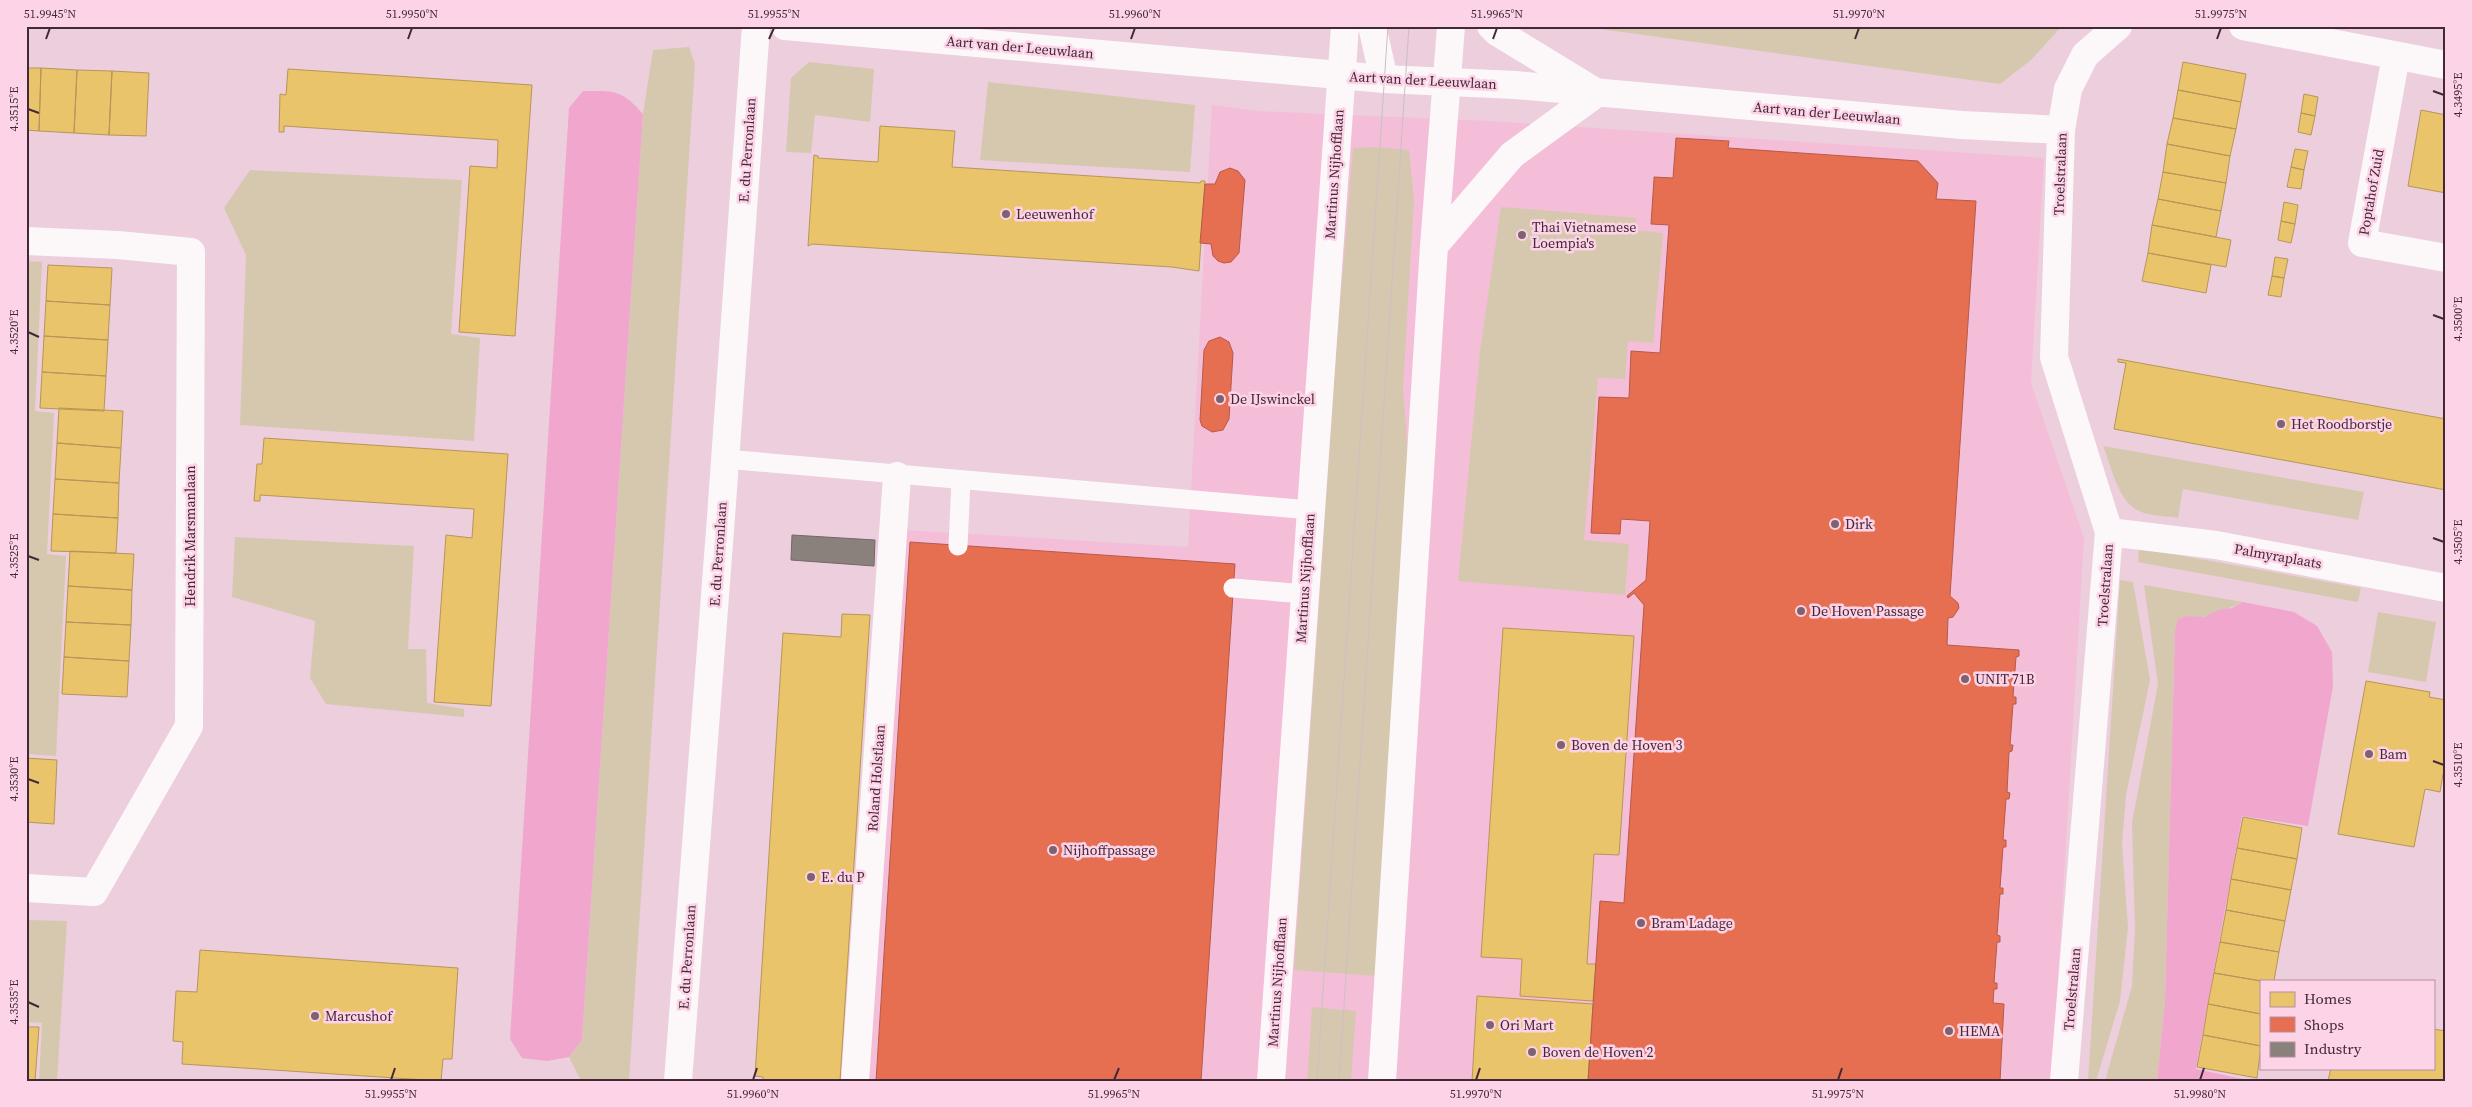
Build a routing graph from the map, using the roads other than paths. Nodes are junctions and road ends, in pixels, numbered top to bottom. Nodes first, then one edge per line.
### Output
1 (756, 26) edge
2 (785, 26) edge
3 (1345, 26) edge
4 (1372, 26) edge
5 (1451, 26) edge
6 (1491, 26) edge
7 (2118, 26) edge
8 (2243, 26) edge
9 (2396, 56) junction
10 (2446, 65) edge
11 (1341, 76) junction
12 (1384, 79) junction
13 (1445, 82) junction
14 (1596, 93) junction
15 (2061, 130) junction
16 (26, 241) edge
17 (1434, 246) junction
18 (2446, 258) edge
19 (725, 459) junction
20 (897, 476) junction
21 (961, 481) junction
22 (1310, 510) junction
23 (2109, 532) junction
24 (958, 546) dead end
25 (1233, 588) dead end
26 (2446, 588) edge
27 (1304, 594) junction
28 (26, 888) edge
29 (678, 1081) edge
30 (855, 1081) edge
31 (1270, 1081) edge
32 (1382, 1081) edge
33 (2064, 1081) edge

1 - 19 street, E. du Perronlaan
2 - 11 street, Aart van der Leeuwlaan
3 - 11 street, Martinus Nijhofflaan
4 - 12 street
5 - 13 street
6 - 14 street
7 - 15 street, Troelstralaan
8 - 9 street
9 - 10 street
9 - 18 street, Poptahof Zuid
11 - 12 street, Aart van der Leeuwlaan
11 - 22 street, Martinus Nijhofflaan
12 - 13 street, Aart van der Leeuwlaan
13 - 14 street, Aart van der Leeuwlaan
13 - 17 street
14 - 15 street, Aart van der Leeuwlaan
14 - 17 street
15 - 23 street, Troelstralaan
16 - 28 street, Hendrik Marsmanlaan
17 - 32 street
19 - 20 lane
19 - 29 street, E. du Perronlaan
20 - 21 lane
20 - 30 street, Roland Holstlaan
21 - 22 lane
21 - 24 lane
22 - 27 street, Martinus Nijhofflaan
23 - 26 street, Palmyraplaats
23 - 33 street, Troelstralaan
25 - 27 lane
27 - 31 street, Martinus Nijhofflaan

